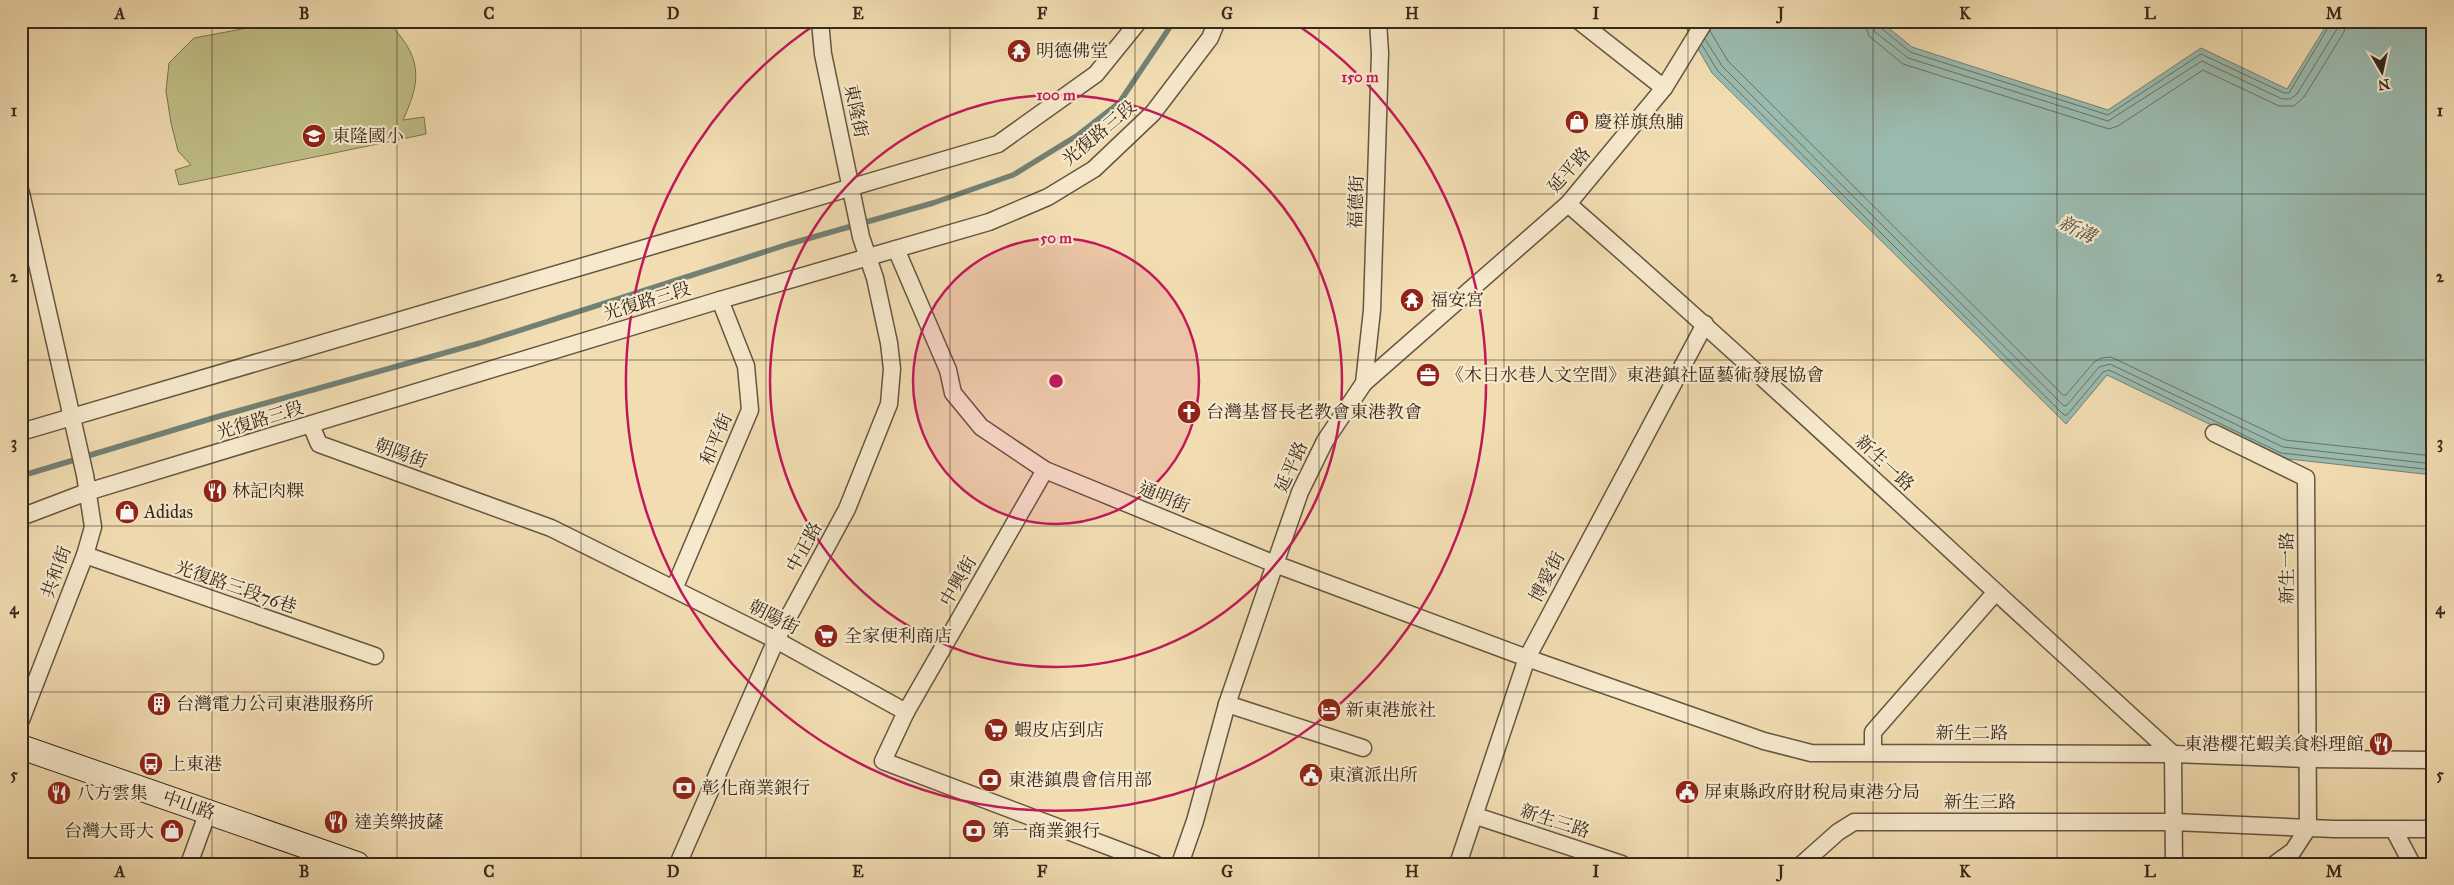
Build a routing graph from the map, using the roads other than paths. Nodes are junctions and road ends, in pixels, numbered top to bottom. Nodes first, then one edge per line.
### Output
1 (820, 21) edge
2 (1139, 21) edge
3 (1217, 21) edge
4 (1378, 21) edge
5 (1579, 21) edge
6 (1705, 21) edge
7 (1664, 88) junction
8 (852, 188) junction
9 (21, 193) edge
10 (1568, 204) junction
11 (861, 237) joint
12 (896, 249) junction
13 (867, 258) junction
14 (720, 300) junction
15 (1705, 324) junction
16 (1364, 383) junction
17 (73, 416) junction
18 (311, 425) junction
19 (21, 432) edge
20 (2214, 433) dead end
21 (1045, 470) junction
22 (87, 492) junction
23 (21, 517) edge
24 (85, 555) junction
25 (1275, 564) junction
26 (674, 589) junction
27 (1995, 593) junction
28 (776, 640) junction
29 (375, 656) dead end
30 (1527, 658) junction
31 (1227, 704) junction
32 (906, 712) junction
33 (21, 720) edge
34 (21, 746) edge
35 (1363, 748) dead end
36 (1873, 752) junction
37 (2173, 754) junction
38 (2307, 759) junction
39 (2433, 760) edge
40 (208, 812) junction
41 (1476, 816) junction
42 (2174, 822) junction
43 (2308, 828) junction
44 (2433, 829) edge
45 (2394, 830) junction
46 (189, 864) edge
47 (357, 864) edge
48 (678, 864) edge
49 (1155, 864) edge
50 (1180, 864) edge
51 (1458, 864) edge
52 (1622, 864) edge
53 (1802, 864) edge
54 (2174, 864) edge
55 (2274, 864) edge
56 (2412, 864) edge

1 - 8 street, 東隆街
2 - 8 street
3 - 12 street, 光復路三段
4 - 16 street, 福德街
5 - 7 street
6 - 7 street, 延平路
7 - 10 street, 延平路
8 - 11 street, 東隆街
8 - 17 street
9 - 17 street
10 - 15 street, 新生一路
10 - 16 street, 延平路
11 - 13 street, 中正路
12 - 13 street, 光復路三段
12 - 21 street, 通明街
13 - 14 street, 光復路三段
13 - 28 street, 中正路
14 - 18 street, 光復路三段
14 - 26 street, 和平街
15 - 27 street, 新生一路
15 - 30 street, 博愛街
16 - 25 street, 延平路
17 - 19 street
17 - 22 street, 共和街
18 - 22 street, 光復路三段
18 - 26 street, 朝陽街
20 - 38 street, 新生一路
21 - 25 street, 通明街
21 - 32 street, 中興街
22 - 23 street, 光復路三段
22 - 24 street, 共和街
24 - 29 street, 光復路三段76巷
24 - 33 street, 共和街
25 - 30 street, 通明街
25 - 31 street, 延平路
26 - 28 street, 朝陽街
27 - 36 street
27 - 37 street, 新生一路
28 - 32 street, 朝陽街
28 - 48 street, 中正路
30 - 36 street, 新生二路
30 - 41 street, 博愛街
31 - 35 street
31 - 50 street, 延平路
32 - 49 street
34 - 40 main road, 中山路
36 - 37 street, 新生二路
37 - 38 street, 新生二路
37 - 42 street
38 - 39 street, 新生二路
38 - 43 street
40 - 46 street
40 - 47 main road, 中山路
41 - 51 street, 博愛街
41 - 52 street, 新生三路
42 - 43 street, 新生三路
42 - 53 street, 新生三路
42 - 54 street
43 - 45 street, 新生三路
43 - 55 street
44 - 45 street, 新生三路
45 - 56 street

